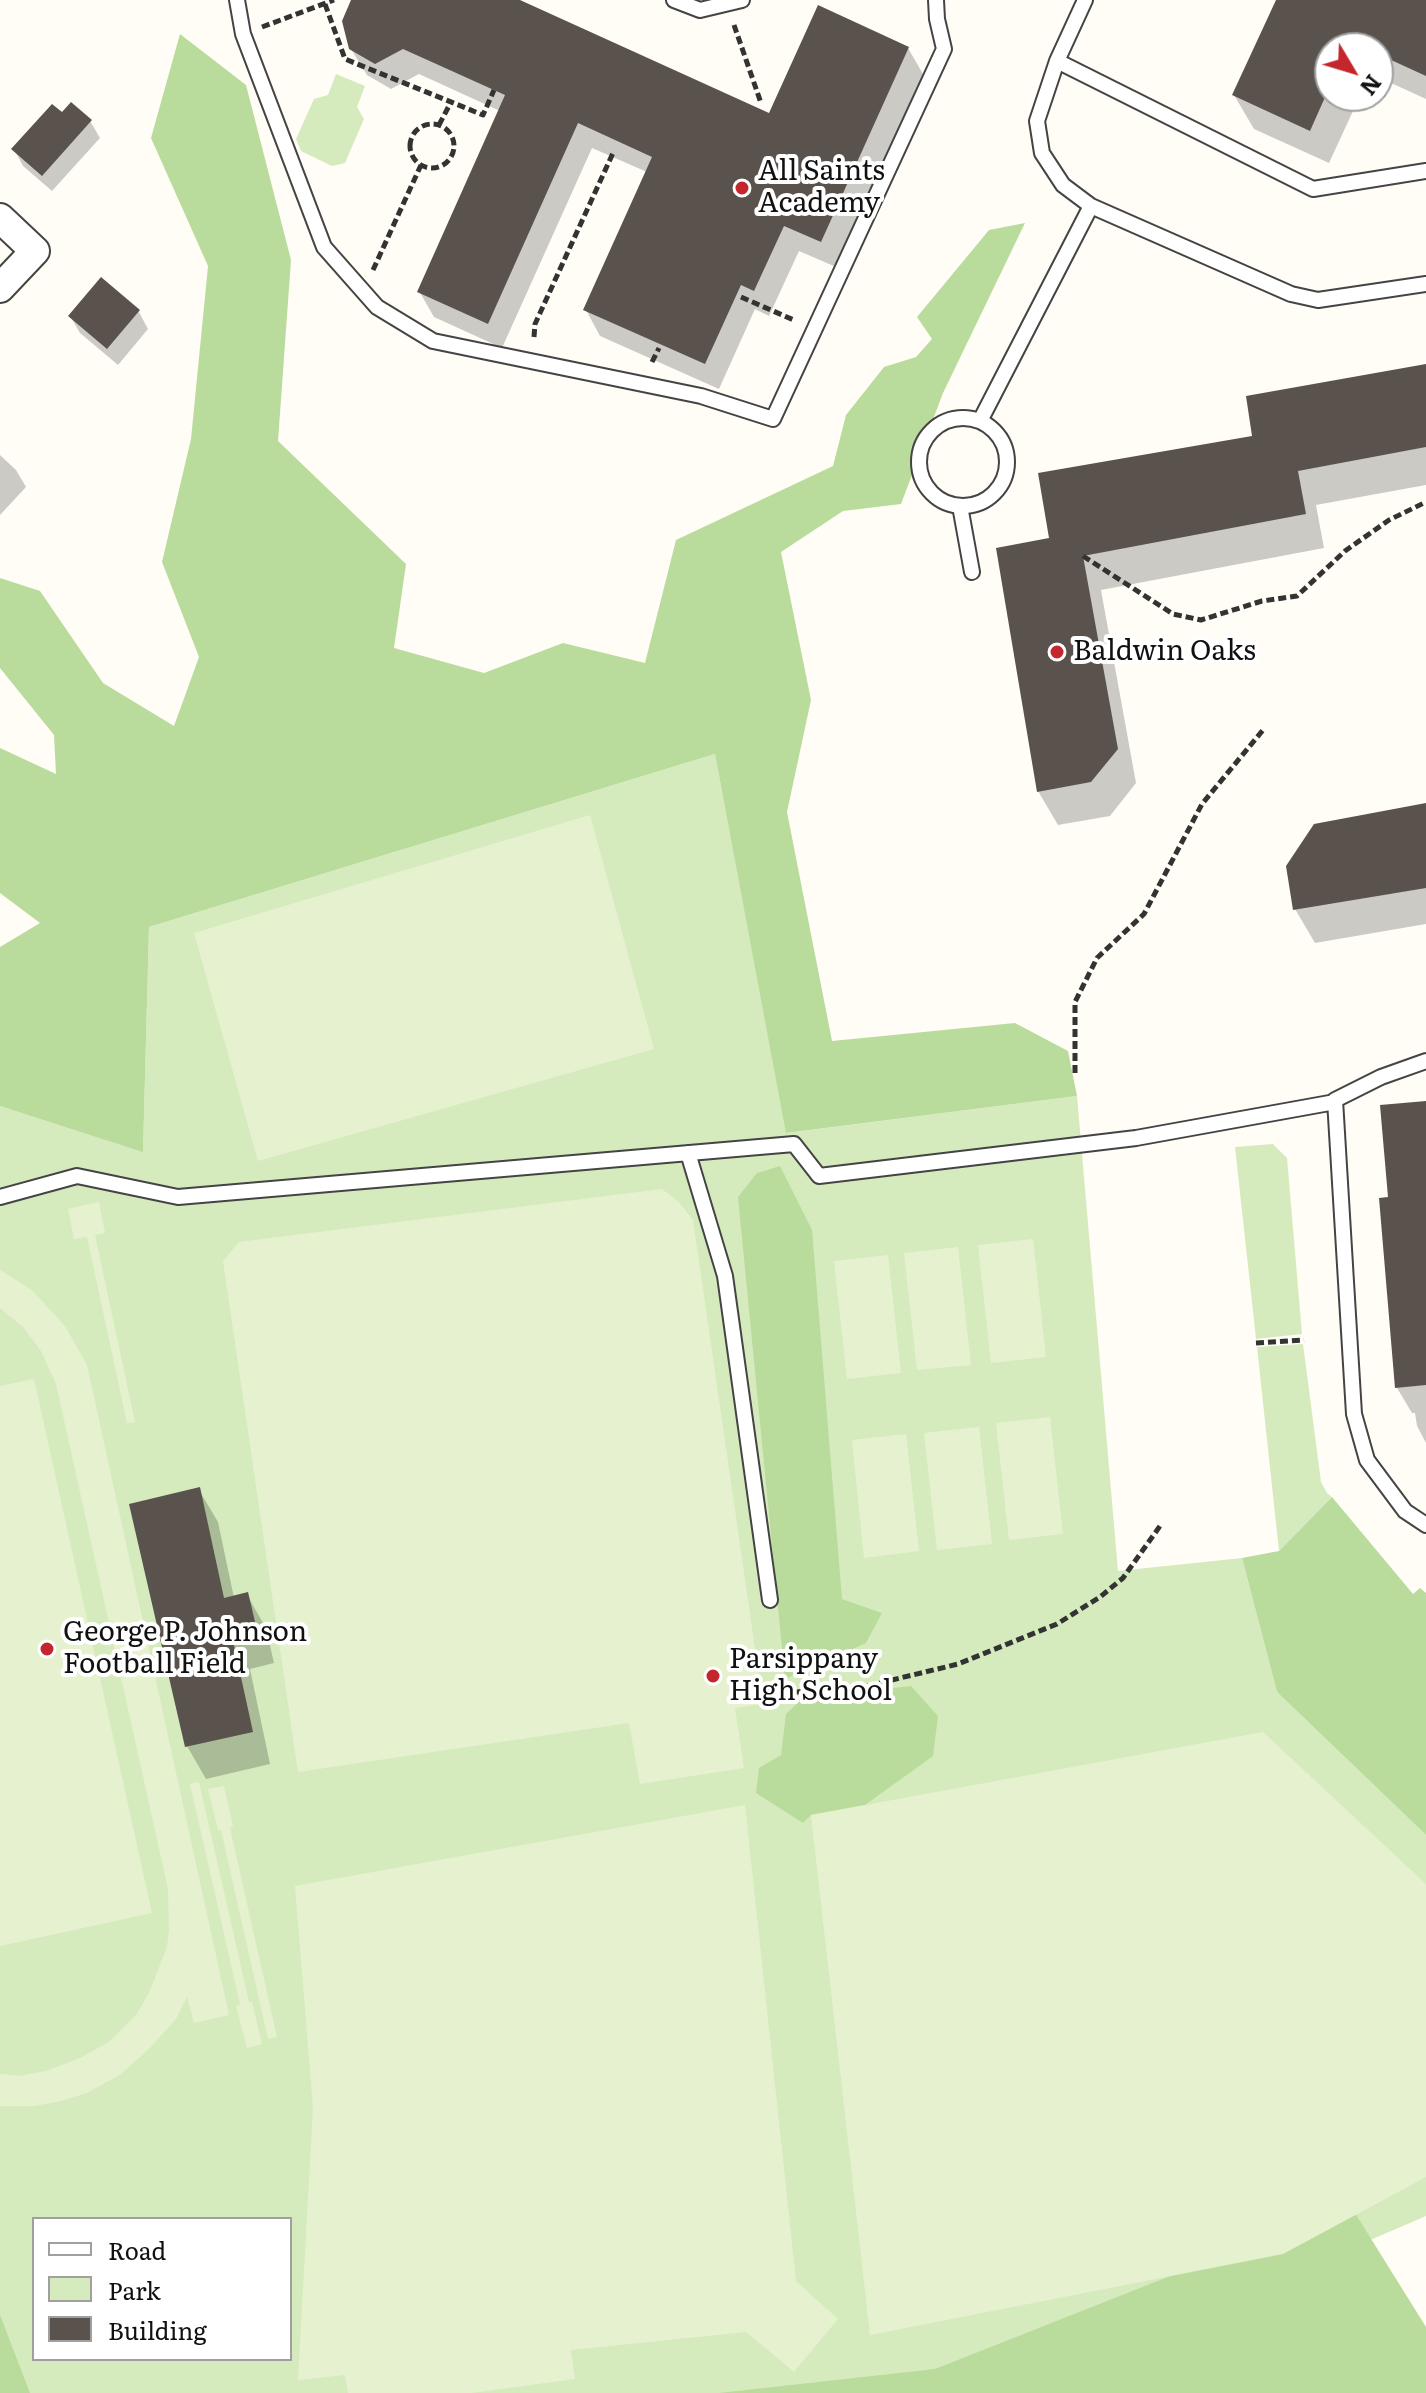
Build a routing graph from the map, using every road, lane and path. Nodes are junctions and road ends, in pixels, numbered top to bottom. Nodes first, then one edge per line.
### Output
1 (237, 0) edge
2 (334, 0) edge
3 (674, 0) edge
4 (742, 0) edge
5 (936, 0) edge
6 (1085, 0) edge
7 (325, 4) junction
8 (734, 24) dead end
9 (243, 34) junction
10 (1057, 61) junction
11 (494, 90) dead end
12 (451, 102) junction
13 (761, 103) dead end
14 (439, 125) junction
15 (613, 153) dead end
16 (421, 165) junction
17 (1426, 171) edge
18 (1091, 206) junction
19 (0, 218) edge
20 (1426, 284) edge
21 (0, 288) edge
22 (363, 291) junction
23 (741, 297) dead end
24 (815, 330) junction
25 (533, 362) junction
26 (980, 421) junction
27 (1426, 502) edge
28 (960, 506) junction
29 (1083, 556) dead end
30 (972, 572) dead end
31 (1263, 730) dead end
32 (1426, 1061) edge
33 (1075, 1073) dead end
34 (1335, 1102) junction
35 (688, 1153) junction
36 (0, 1197) edge
37 (1304, 1340) dead end
38 (1256, 1343) dead end
39 (1426, 1525) edge
40 (1160, 1526) dead end
41 (770, 1600) dead end
42 (796, 1692) dead end

1 - 9 lane
2 - 7 path
3 - 4 lane
5 - 24 lane
6 - 10 lane
7 - 9 path
7 - 12 path
8 - 13 path
9 - 22 lane
10 - 17 lane
10 - 18 lane
11 - 12 path
12 - 14 path
14 - 16 path
14 - 16 path
15 - 25 path
16 - 22 path
18 - 20 lane
18 - 26 lane
19 - 21 street
22 - 25 lane
23 - 24 path
24 - 25 lane
26 - 28 lane
26 - 28 lane
27 - 29 path
28 - 30 lane
31 - 33 path
32 - 34 lane
34 - 35 lane
34 - 39 lane
35 - 36 lane
35 - 41 lane
37 - 38 path
40 - 42 path

